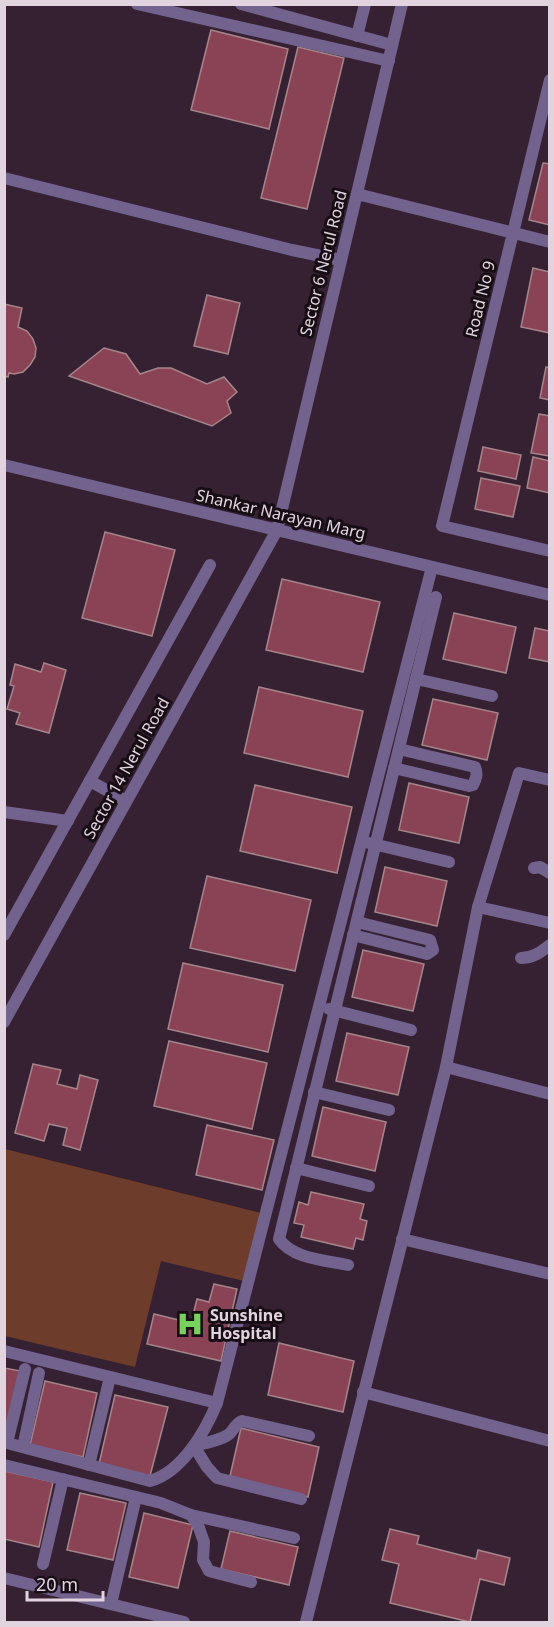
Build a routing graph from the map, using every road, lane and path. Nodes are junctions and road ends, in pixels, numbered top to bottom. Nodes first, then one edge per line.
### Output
1 (137, 4) edge
2 (241, 4) edge
3 (365, 4) edge
4 (402, 4) edge
5 (357, 36) junction
6 (392, 45) junction
7 (389, 61) junction
8 (549, 80) edge
9 (4, 178) edge
10 (357, 194) junction
11 (513, 233) junction
12 (549, 242) edge
13 (341, 260) junction
14 (4, 465) edge
15 (276, 530) junction
16 (549, 551) edge
17 (210, 565) dead end
18 (432, 567) junction
19 (549, 595) edge
20 (436, 597) dead end
21 (416, 679) junction
22 (492, 696) dead end
23 (399, 749) junction
24 (394, 768) junction
25 (549, 780) edge
26 (90, 781) junction
27 (126, 801) junction
28 (4, 812) edge
29 (68, 821) junction
30 (362, 841) junction
31 (376, 844) junction
32 (449, 862) dead end
33 (534, 868) dead end
34 (549, 873) edge
35 (478, 907) junction
36 (357, 922) junction
37 (549, 923) edge
38 (4, 935) edge
39 (353, 935) junction
40 (549, 945) edge
41 (521, 958) dead end
42 (319, 1007) junction
43 (334, 1011) junction
44 (4, 1022) edge
45 (411, 1030) dead end
46 (446, 1067) junction
47 (315, 1092) junction
48 (549, 1094) edge
49 (389, 1110) dead end
50 (296, 1168) junction
51 (369, 1186) dead end
52 (402, 1239) junction
53 (348, 1265) dead end
54 (549, 1274) edge
55 (4, 1351) edge
56 (25, 1369) dead end
57 (39, 1373) dead end
58 (110, 1377) junction
59 (363, 1392) junction
60 (217, 1403) junction
61 (309, 1436) dead end
62 (549, 1441) edge
63 (6, 1442) edge
64 (194, 1446) junction
65 (23, 1447) junction
66 (4, 1465) edge
67 (89, 1465) junction
68 (63, 1479) junction
69 (136, 1497) junction
70 (301, 1499) dead end
71 (191, 1515) junction
72 (294, 1538) dead end
73 (43, 1564) dead end
74 (4, 1578) edge
75 (251, 1582) dead end
76 (111, 1604) junction
77 (184, 1623) edge
78 (306, 1623) edge

1 - 7 street
2 - 5 street
3 - 5 street
4 - 6 street, Sector 6 Nerul Road
5 - 6 street
6 - 7 street, Sector 6 Nerul Road
7 - 10 street, Sector 6 Nerul Road
8 - 11 street, Road No 9
9 - 13 street
10 - 11 street
10 - 13 street, Sector 6 Nerul Road
11 - 12 street
11 - 16 street, Road No 9
13 - 15 street, Sector 6 Nerul Road
14 - 15 street, Shankar Narayan Marg
15 - 18 street, Shankar Narayan Marg
15 - 27 street, Sector 14 Nerul Road
17 - 26 street
18 - 19 street, Shankar Narayan Marg
18 - 30 street
20 - 21 street
21 - 22 street
21 - 23 street
23 - 24 street
23 - 24 street
24 - 31 street
25 - 35 street
26 - 27 street
26 - 29 street
27 - 44 street, Sector 14 Nerul Road
28 - 29 street
29 - 38 street
30 - 31 street
30 - 42 street
31 - 32 street
31 - 36 street
33 - 34 street
35 - 37 street
35 - 46 street
36 - 39 street
36 - 39 street
39 - 43 street
40 - 41 street
42 - 43 street
42 - 60 street
43 - 45 street
43 - 47 street
46 - 48 street
46 - 52 street
47 - 49 street
47 - 50 street
50 - 51 street
50 - 53 street
52 - 54 street
52 - 59 street
55 - 58 street
56 - 63 street
57 - 65 street
58 - 60 street
58 - 67 street
59 - 62 street
59 - 78 street
60 - 64 street
61 - 64 street
63 - 65 street
64 - 67 street
64 - 70 street
65 - 67 street
66 - 68 street
68 - 69 street
68 - 73 street
69 - 71 street
69 - 76 street
71 - 72 street
71 - 75 street
74 - 76 street
76 - 77 street

